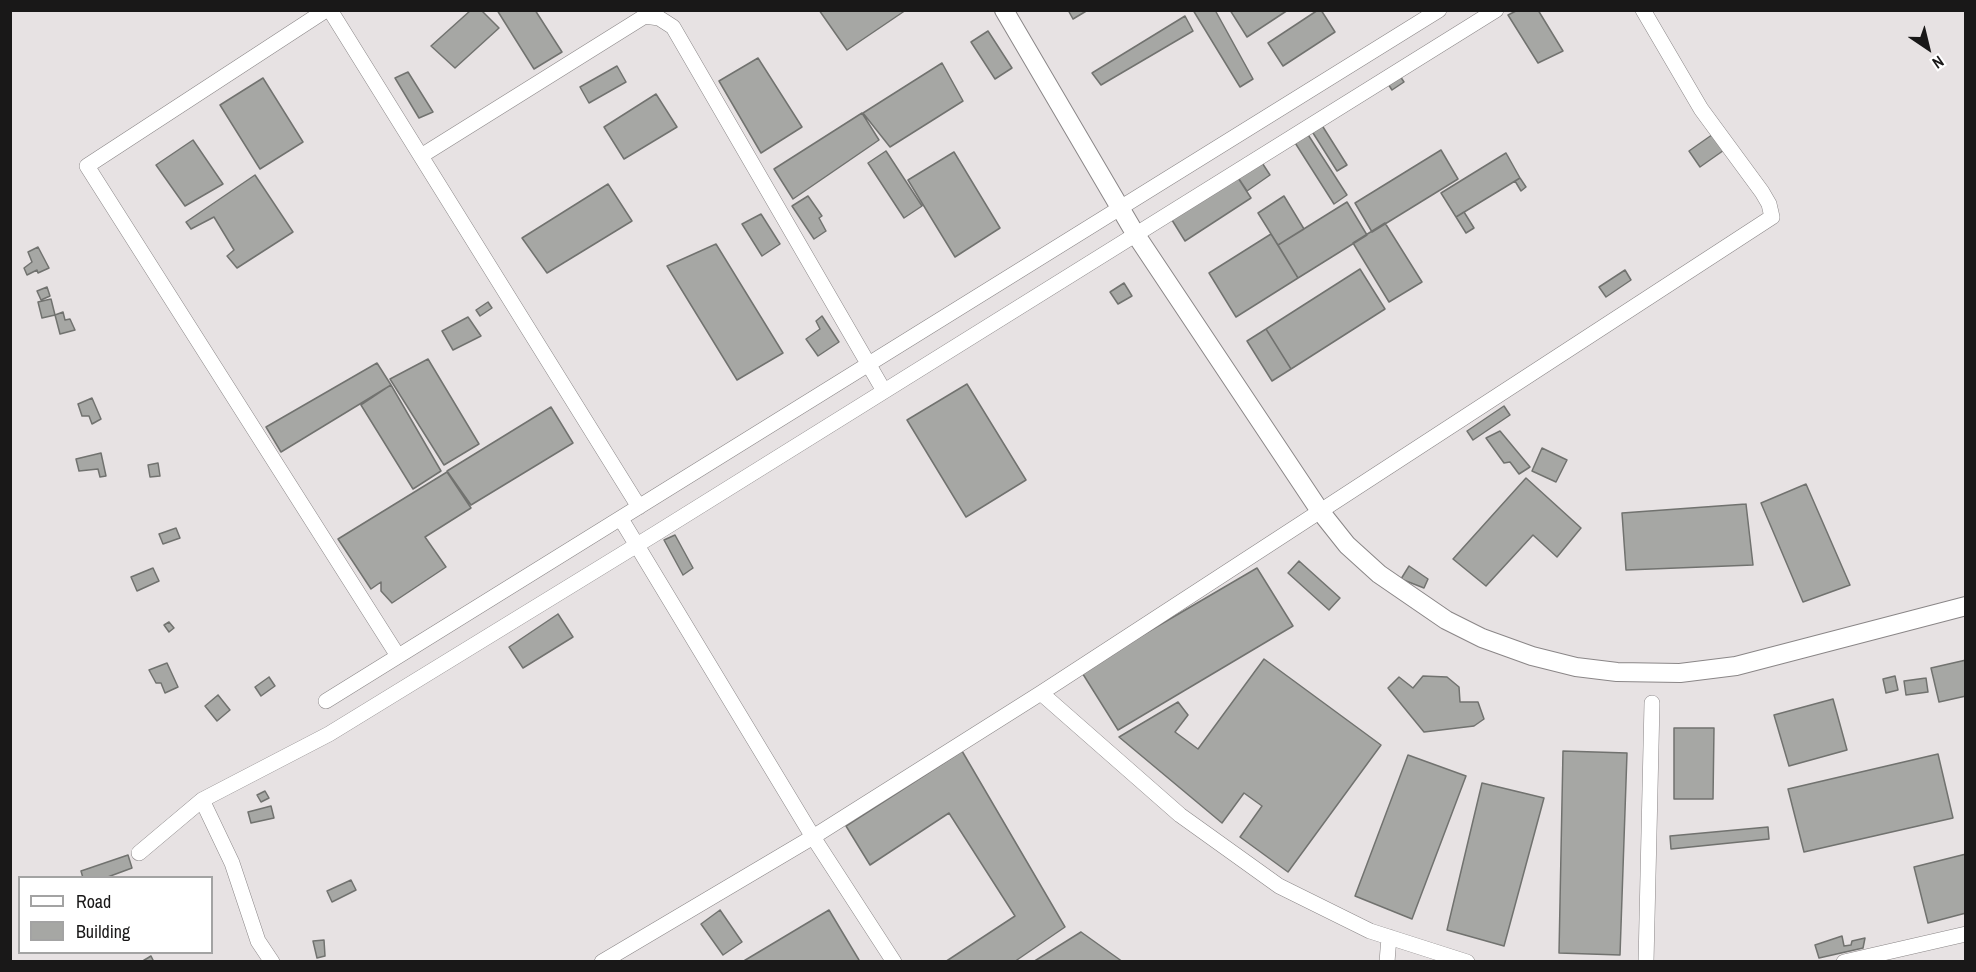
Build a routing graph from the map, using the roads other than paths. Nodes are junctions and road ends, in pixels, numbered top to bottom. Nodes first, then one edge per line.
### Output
1 (328, 10) edge
2 (1004, 10) edge
3 (1439, 10) edge
4 (1496, 10) edge
5 (1643, 10) edge
6 (422, 156) junction
7 (1120, 208) junction
8 (1136, 235) junction
9 (869, 364) junction
10 (884, 391) junction
11 (639, 507) junction
12 (1320, 511) junction
13 (621, 519) junction
14 (636, 546) junction
15 (1965, 606) edge
16 (398, 656) junction
17 (1041, 693) junction
18 (326, 701) dead end
19 (1652, 702) dead end
20 (202, 800) junction
21 (813, 837) junction
22 (139, 853) dead end
23 (1965, 934) edge
24 (1389, 937) junction
25 (272, 962) edge
26 (602, 962) edge
27 (894, 962) edge
28 (1387, 962) edge
29 (1467, 962) edge
30 (1646, 962) edge
31 (1844, 962) edge

1 - 6 street
1 - 16 street
2 - 7 street
3 - 7 street
4 - 8 street
5 - 12 street
6 - 9 street
6 - 11 street
7 - 8 street
7 - 9 street
8 - 10 street
8 - 12 street
9 - 10 street
9 - 11 street
10 - 14 street
11 - 13 street
12 - 15 street
12 - 17 street
13 - 14 street
13 - 16 street
14 - 20 street
14 - 21 street
16 - 18 street
17 - 21 street
17 - 24 street
19 - 30 street
20 - 22 street
20 - 25 street
21 - 26 street
21 - 27 street
23 - 31 street
24 - 28 street
24 - 29 street

